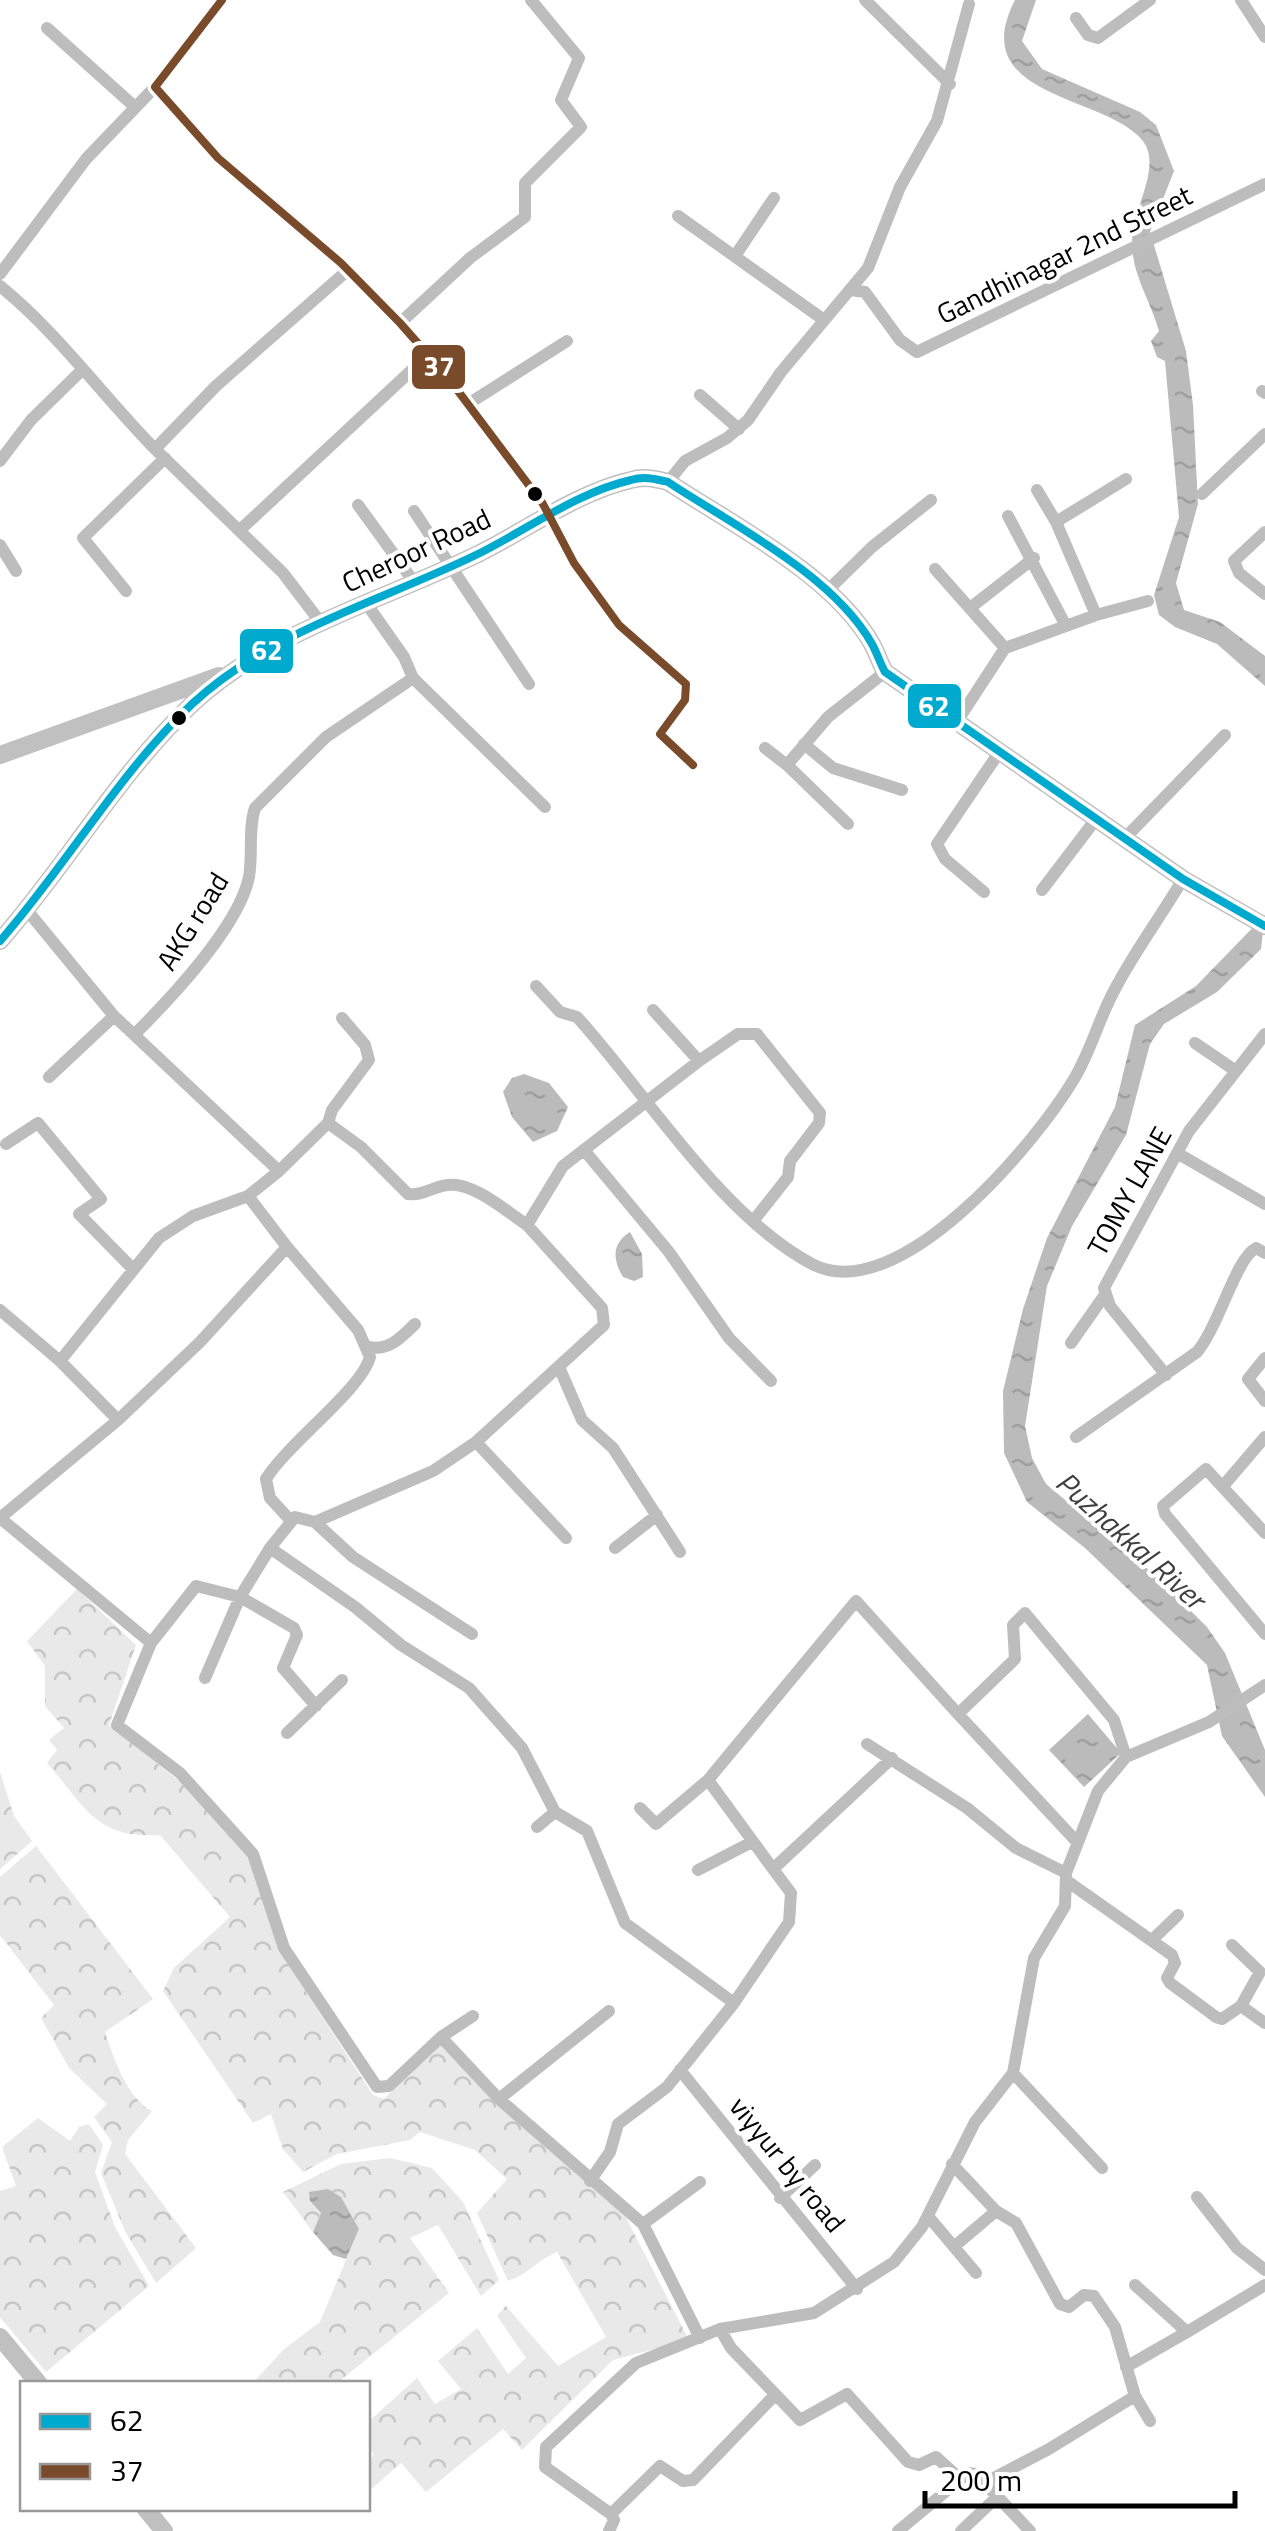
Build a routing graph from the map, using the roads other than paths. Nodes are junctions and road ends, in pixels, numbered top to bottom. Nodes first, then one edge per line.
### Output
1 (222, 0) edge
2 (531, 0) edge
3 (865, 0) edge
4 (1150, 0) edge
5 (1241, 0) edge
6 (968, 4) dead end
7 (1076, 18) dead end
8 (47, 28) dead end
9 (1262, 28) edge
10 (950, 84) junction
11 (156, 86) junction
12 (134, 107) junction
13 (1265, 184) edge
14 (774, 198) dead end
15 (678, 216) dead end
16 (735, 256) junction
17 (348, 270) junction
18 (0, 274) edge
19 (0, 286) edge
20 (851, 290) junction
21 (824, 320) junction
22 (400, 323) junction
23 (567, 342) dead end
24 (428, 355) junction
25 (83, 369) junction
26 (700, 395) dead end
27 (468, 404) junction
28 (739, 429) junction
29 (1265, 434) edge
30 (160, 453) junction
31 (0, 461) edge
32 (1126, 479) dead end
33 (668, 482) junction
34 (1038, 490) dead end
35 (1202, 494) dead end
36 (931, 500) dead end
37 (358, 505) dead end
38 (414, 511) dead end
39 (1008, 516) dead end
40 (549, 517) junction
41 (1056, 522) junction
42 (240, 530) junction
43 (1265, 532) edge
44 (0, 545) edge
45 (1034, 558) junction
46 (449, 567) junction
47 (935, 568) dead end
48 (16, 571) dead end
49 (414, 582) junction
50 (126, 590) dead end
51 (826, 592) junction
52 (1265, 594) edge
53 (1148, 602) dead end
54 (366, 603) junction
55 (970, 608) junction
56 (1096, 615) junction
57 (322, 623) junction
58 (1066, 626) junction
59 (1005, 648) junction
60 (229, 672) junction
61 (885, 672) junction
62 (412, 678) junction
63 (529, 684) dead end
64 (958, 720) junction
65 (1225, 735) dead end
66 (804, 744) junction
67 (765, 748) dead end
68 (1000, 751) junction
69 (0, 755) edge
70 (693, 765) dead end
71 (787, 765) junction
72 (902, 790) dead end
73 (545, 807) dead end
74 (1096, 819) junction
75 (848, 824) dead end
76 (1124, 839) junction
77 (1183, 879) junction
78 (1042, 890) dead end
79 (984, 892) dead end
80 (26, 909) junction
81 (1257, 922) edge
82 (0, 941) edge
83 (536, 986) dead end
84 (653, 1010) dead end
85 (114, 1016) junction
86 (342, 1018) dead end
87 (135, 1034) junction
88 (1265, 1034) edge
89 (1195, 1043) dead end
90 (699, 1061) junction
91 (1236, 1071) junction
92 (49, 1077) dead end
93 (648, 1104) junction
94 (328, 1123) junction
95 (6, 1144) dead end
96 (584, 1150) junction
97 (1178, 1153) junction
98 (279, 1171) junction
99 (248, 1196) junction
100 (1265, 1204) edge
101 (754, 1220) junction
102 (528, 1225) junction
103 (286, 1246) junction
104 (1265, 1253) edge
105 (132, 1267) junction
106 (1104, 1296) junction
107 (0, 1310) edge
108 (415, 1324) dead end
109 (1071, 1343) dead end
110 (369, 1347) junction
111 (1265, 1358) edge
112 (60, 1360) junction
113 (559, 1367) junction
114 (1166, 1375) junction
115 (771, 1381) dead end
116 (1265, 1401) edge
117 (118, 1420) junction
118 (1076, 1436) dead end
119 (1265, 1437) edge
120 (476, 1442) junction
121 (1224, 1485) junction
122 (657, 1514) junction
123 (291, 1521) junction
124 (315, 1522) junction
125 (1265, 1533) edge
126 (566, 1538) dead end
127 (270, 1548) junction
128 (616, 1548) dead end
129 (680, 1552) dead end
130 (240, 1596) junction
131 (472, 1634) dead end
132 (1265, 1634) edge
133 (151, 1643) junction
134 (205, 1678) dead end
135 (342, 1680) dead end
136 (1265, 1685) edge
137 (316, 1706) junction
138 (958, 1714) junction
139 (287, 1733) dead end
140 (868, 1744) dead end
141 (1126, 1757) junction
142 (892, 1758) junction
143 (708, 1780) junction
144 (640, 1808) dead end
145 (555, 1812) junction
146 (536, 1827) dead end
147 (1076, 1841) junction
148 (750, 1843) junction
149 (772, 1869) junction
150 (698, 1870) dead end
151 (1066, 1877) junction
152 (1178, 1916) dead end
153 (1153, 1940) junction
154 (1232, 1945) dead end
155 (734, 2003) junction
156 (1240, 2006) junction
157 (609, 2011) dead end
158 (472, 2016) dead end
159 (1265, 2023) edge
160 (441, 2037) junction
161 (680, 2070) junction
162 (1013, 2073) junction
163 (499, 2099) junction
164 (952, 2164) junction
165 (816, 2165) dead end
166 (1102, 2168) dead end
167 (590, 2180) junction
168 (700, 2182) dead end
169 (1197, 2197) dead end
170 (780, 2198) junction
171 (996, 2211) junction
172 (928, 2216) junction
173 (643, 2224) junction
174 (956, 2245) junction
175 (1265, 2270) edge
176 (976, 2273) dead end
177 (1135, 2285) dead end
178 (1265, 2285) edge
179 (856, 2289) junction
180 (720, 2330) junction
181 (1188, 2332) junction
182 (0, 2337) edge
183 (700, 2338) junction
184 (1126, 2367) junction
185 (37, 2381) edge
186 (774, 2396) junction
187 (1135, 2396) junction
188 (1150, 2421) dead end
189 (958, 2477) junction
190 (984, 2483) junction
191 (998, 2497) junction
192 (147, 2511) edge
193 (613, 2525) edge
194 (164, 2531) edge
195 (898, 2531) edge
196 (961, 2531) edge
197 (1030, 2531) edge

1 - 11 street
2 - 22 street
3 - 10 street
4 - 7 street
5 - 9 street
6 - 10 street
8 - 12 street
10 - 20 street
11 - 12 street
11 - 17 street
12 - 18 street
13 - 20 street, Gandhinagar 2nd Street
14 - 16 street
15 - 16 street
16 - 21 street
17 - 22 street
17 - 30 street
19 - 25 street
20 - 21 street
21 - 28 street
22 - 24 street
23 - 27 street
24 - 27 street
24 - 42 street
25 - 30 street
25 - 31 street
26 - 28 street
27 - 40 street
28 - 33 street
29 - 35 street
30 - 42 street
30 - 50 street
32 - 41 street
33 - 40 main road, Cheroor Road
33 - 51 main road
34 - 41 street
36 - 51 street
37 - 49 street
38 - 46 street
39 - 45 street
40 - 46 main road, Cheroor Road
40 - 70 street
41 - 56 street
42 - 57 street
43 - 52 street
44 - 48 street
45 - 55 street
45 - 58 street
46 - 49 main road, Cheroor Road
46 - 63 street
47 - 55 street
49 - 54 main road, Cheroor Road
51 - 61 main road
53 - 56 street
54 - 57 main road, Cheroor Road
54 - 62 street
55 - 59 street
56 - 58 street
57 - 60 main road, Cheroor Road
58 - 59 street
59 - 64 street
60 - 69 main road
60 - 80 main road, Cheroor Road
61 - 64 main road
61 - 66 street
62 - 73 street
62 - 87 street, AKG road
64 - 68 main road
65 - 76 street
66 - 71 street
66 - 72 street
67 - 71 street
68 - 74 main road
68 - 79 street
71 - 75 street
74 - 76 main road
74 - 78 street
76 - 77 main road
77 - 81 main road
77 - 101 street
80 - 82 main road, Cheroor Road
80 - 85 street
83 - 93 street
84 - 90 street
85 - 87 street
85 - 92 street
86 - 94 street
87 - 98 street
88 - 91 street, TOMY LANE
89 - 91 street
90 - 93 street
90 - 101 street
91 - 97 street, TOMY LANE
93 - 96 street
93 - 101 street
94 - 98 street
94 - 102 street
95 - 105 street
96 - 102 street
96 - 115 street
97 - 100 street
97 - 106 street, TOMY LANE
98 - 99 street
99 - 103 street
99 - 105 street
102 - 113 street
103 - 110 street
103 - 117 street
104 - 114 street
105 - 112 street
106 - 109 street
106 - 114 street, TOMY LANE
107 - 112 street
108 - 110 street
110 - 123 street
111 - 116 street
112 - 117 street
113 - 120 street
113 - 122 street
114 - 118 street
117 - 133 street
119 - 121 street
120 - 124 street
120 - 126 street
121 - 125 street
121 - 132 street
122 - 128 street
122 - 129 street
123 - 124 street
123 - 127 street
124 - 131 street
127 - 130 street
127 - 145 street
130 - 133 street
130 - 134 street
130 - 137 street
133 - 160 street
135 - 137 street
136 - 141 street
137 - 139 street
138 - 141 street
138 - 143 street
138 - 147 street
140 - 142 street
141 - 147 street
142 - 149 street
142 - 151 street
143 - 144 street
143 - 148 street
145 - 146 street
145 - 155 street
147 - 151 street
148 - 149 street
148 - 150 street
149 - 155 street
151 - 153 street
151 - 162 street
152 - 153 street
153 - 156 street
154 - 156 street
155 - 161 street
156 - 159 street
157 - 163 street
158 - 160 street
160 - 163 street
161 - 167 street
161 - 170 street, viyyur by road
162 - 164 street
162 - 166 street
163 - 167 street
164 - 171 street
164 - 172 street
165 - 170 street
167 - 173 street
168 - 173 street
169 - 175 street
170 - 179 street, viyyur by road
171 - 174 street
171 - 184 street
172 - 174 street
172 - 179 street
173 - 183 street
174 - 176 street
177 - 181 street
178 - 181 street
179 - 180 street
180 - 183 street
180 - 186 street
181 - 184 street
182 - 185 main road
183 - 193 street
184 - 187 street
186 - 189 street
186 - 193 street
187 - 188 street
187 - 190 street
189 - 190 street
189 - 195 street
190 - 191 street
191 - 196 street
191 - 197 street
192 - 194 main road

